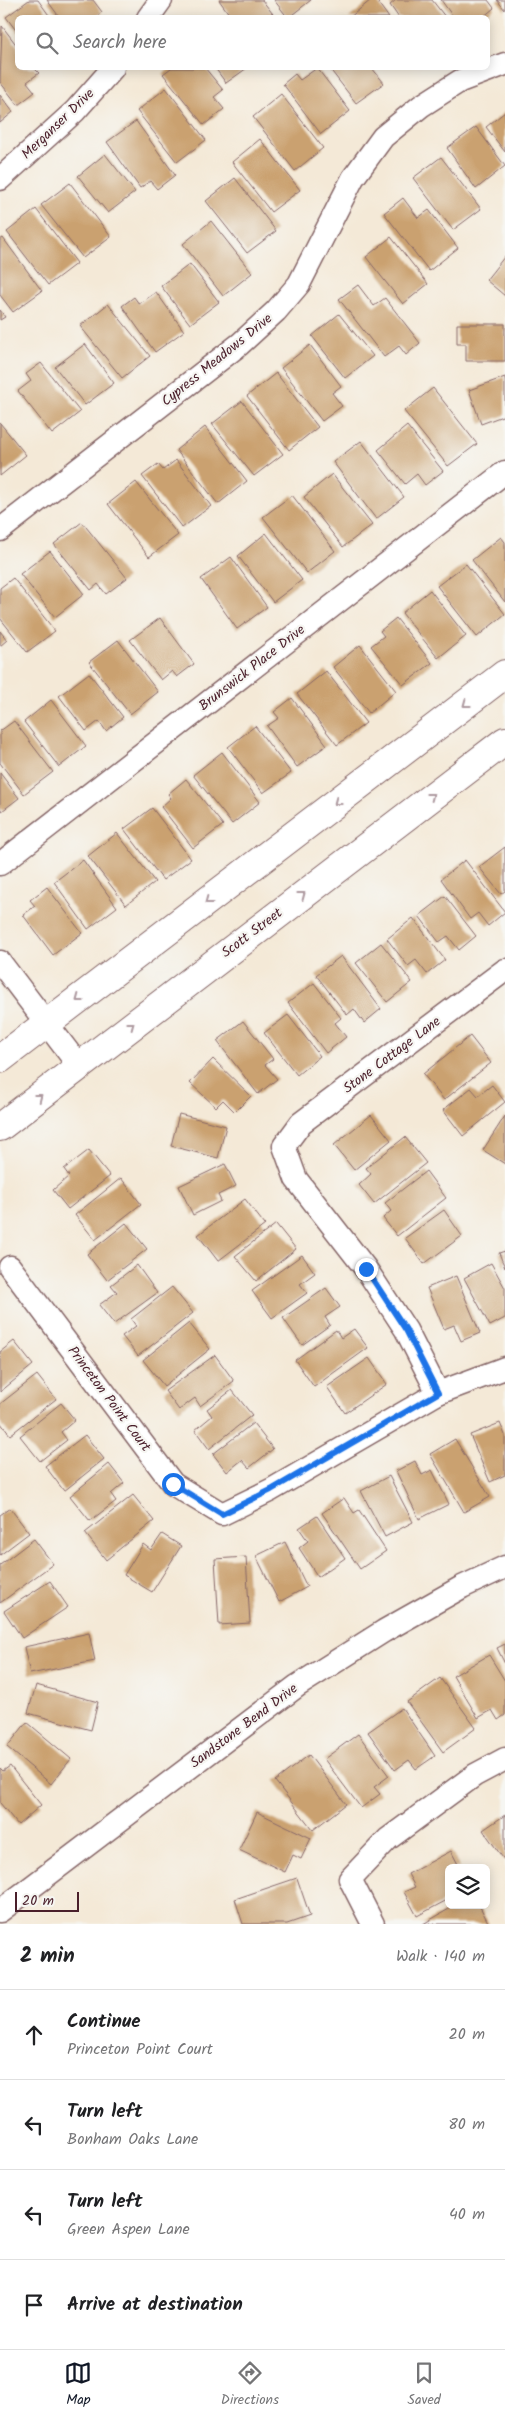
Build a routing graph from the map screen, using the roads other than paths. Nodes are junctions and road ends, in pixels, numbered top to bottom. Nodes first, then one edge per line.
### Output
1 (161, 0) edge
2 (150, 15) edge
3 (505, 64) edge
4 (111, 70) edge
5 (489, 70) edge
6 (490, 70) edge
7 (0, 179) edge
8 (505, 472) edge
9 (0, 530) edge
10 (505, 674) edge
11 (505, 741) edge
12 (0, 864) edge
13 (0, 962) edge
14 (501, 981) edge
15 (48, 1023) junction
16 (0, 1059) edge
17 (79, 1066) junction
18 (0, 1127) edge
19 (10, 1267) dead end
20 (505, 1368) edge
21 (438, 1393) junction
22 (505, 1567) edge
23 (505, 1759) edge
24 (0, 1911) edge
25 (373, 1924) edge

1 - 2 street
3 - 6 street, Cypress Meadows Drive
4 - 7 street, Merganser Drive
5 - 9 street, Cypress Meadows Drive
8 - 12 street, Brunswick Place Drive
10 -> 15 main road
17 -> 11 main road, Scott Street
13 - 15 street
14 - 21 street, Stone Cottage Lane
15 - 16 main road
15 - 17 street
18 -> 17 main road, Scott Street
19 - 21 street, Princeton Point Court
20 - 21 street
22 - 24 street, Sandstone Bend Drive
23 - 25 street

